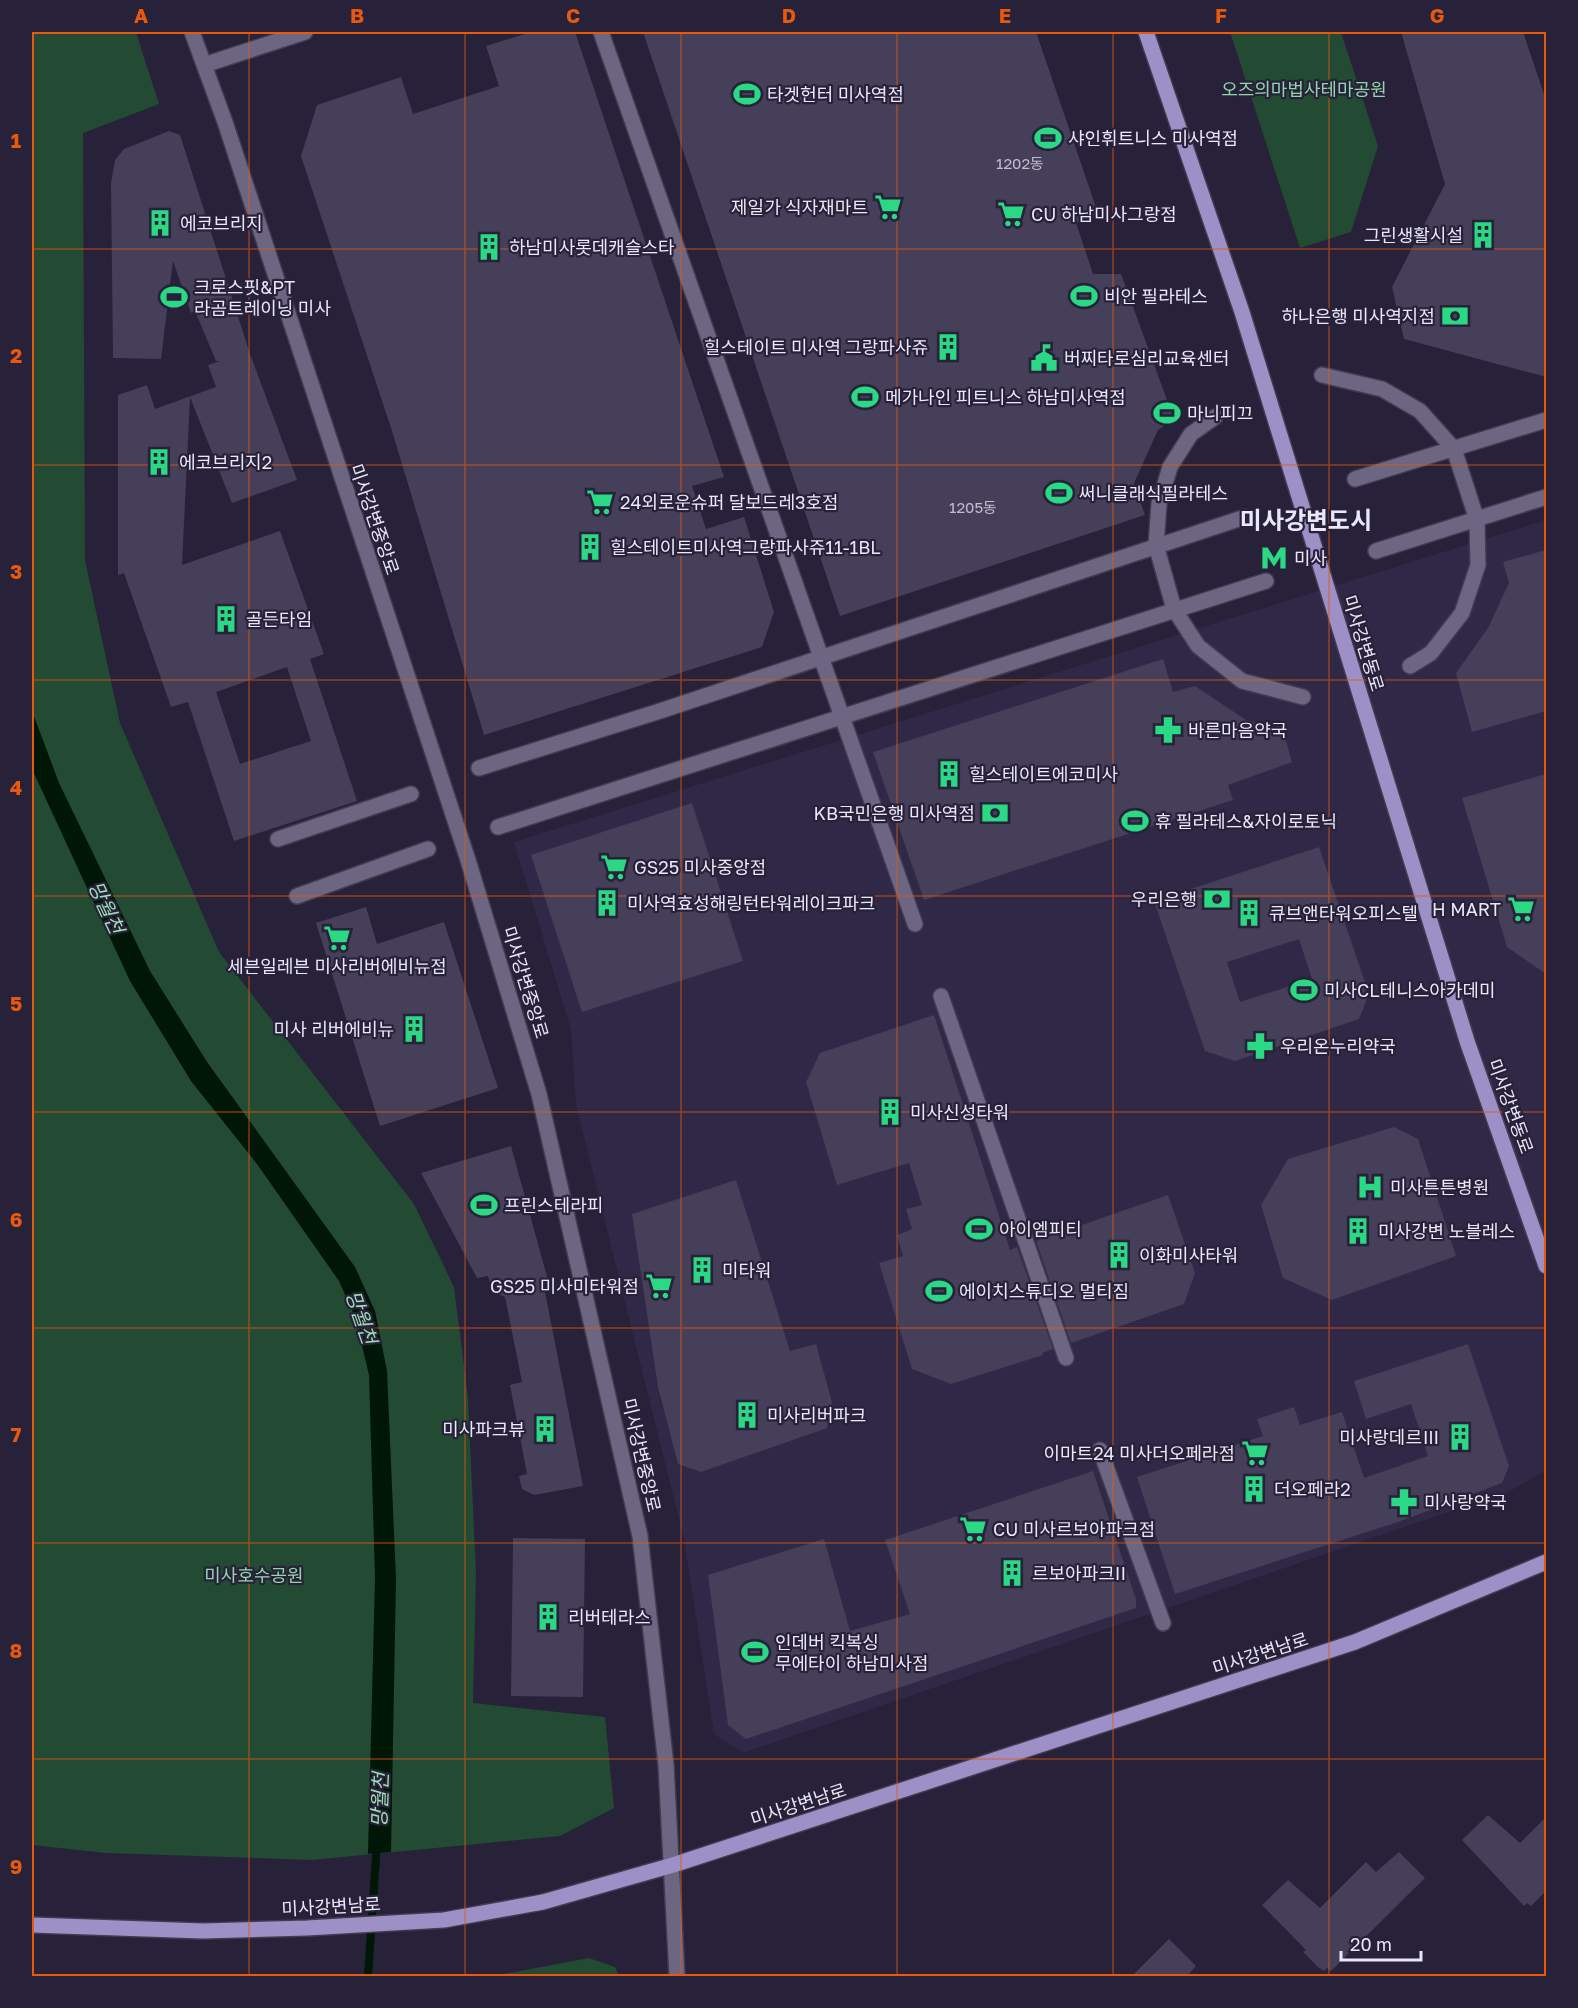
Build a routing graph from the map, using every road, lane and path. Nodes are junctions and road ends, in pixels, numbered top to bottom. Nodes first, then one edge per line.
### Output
1 (192, 32) edge
2 (305, 32) edge
3 (600, 32) edge
4 (1146, 32) edge
5 (204, 65) junction
6 (1322, 375) dead end
7 (1215, 417) dead end
8 (1546, 420) edge
9 (1454, 449) junction
10 (1355, 479) dead end
11 (1546, 498) edge
12 (1245, 517) dead end
13 (1477, 520) junction
14 (1156, 545) junction
15 (1376, 551) dead end
16 (1266, 581) dead end
17 (1174, 609) junction
18 (820, 658) junction
19 (1410, 666) dead end
20 (1303, 697) dead end
21 (841, 715) junction
22 (479, 768) dead end
23 (411, 794) dead end
24 (498, 827) dead end
25 (278, 839) dead end
26 (428, 849) dead end
27 (297, 896) dead end
28 (915, 924) dead end
29 (941, 996) dead end
30 (1546, 1266) edge
31 (1066, 1358) dead end
32 (1100, 1450) dead end
33 (1546, 1562) edge
34 (1162, 1623) dead end
35 (673, 1865) junction
36 (32, 1925) edge
37 (677, 1977) edge

1 - 5 street, 미사강변중앙로
2 - 5 street
3 - 18 street
4 - 30 main road, 미사강변동로
5 - 35 street, 미사강변중앙로
6 - 9 street
7 - 14 street
8 - 9 street
9 - 10 street
9 - 13 street
11 - 13 street
12 - 14 street
13 - 15 street
13 - 19 street
14 - 17 street
14 - 18 street
16 - 17 street
17 - 20 street
17 - 21 street
18 - 21 street
18 - 22 street
21 - 24 street
21 - 28 street
23 - 25 street
26 - 27 street
29 - 31 street
32 - 34 street
33 - 35 main road, 미사강변남로
35 - 36 main road, 미사강변남로
35 - 37 street, 미사강변중앙로

